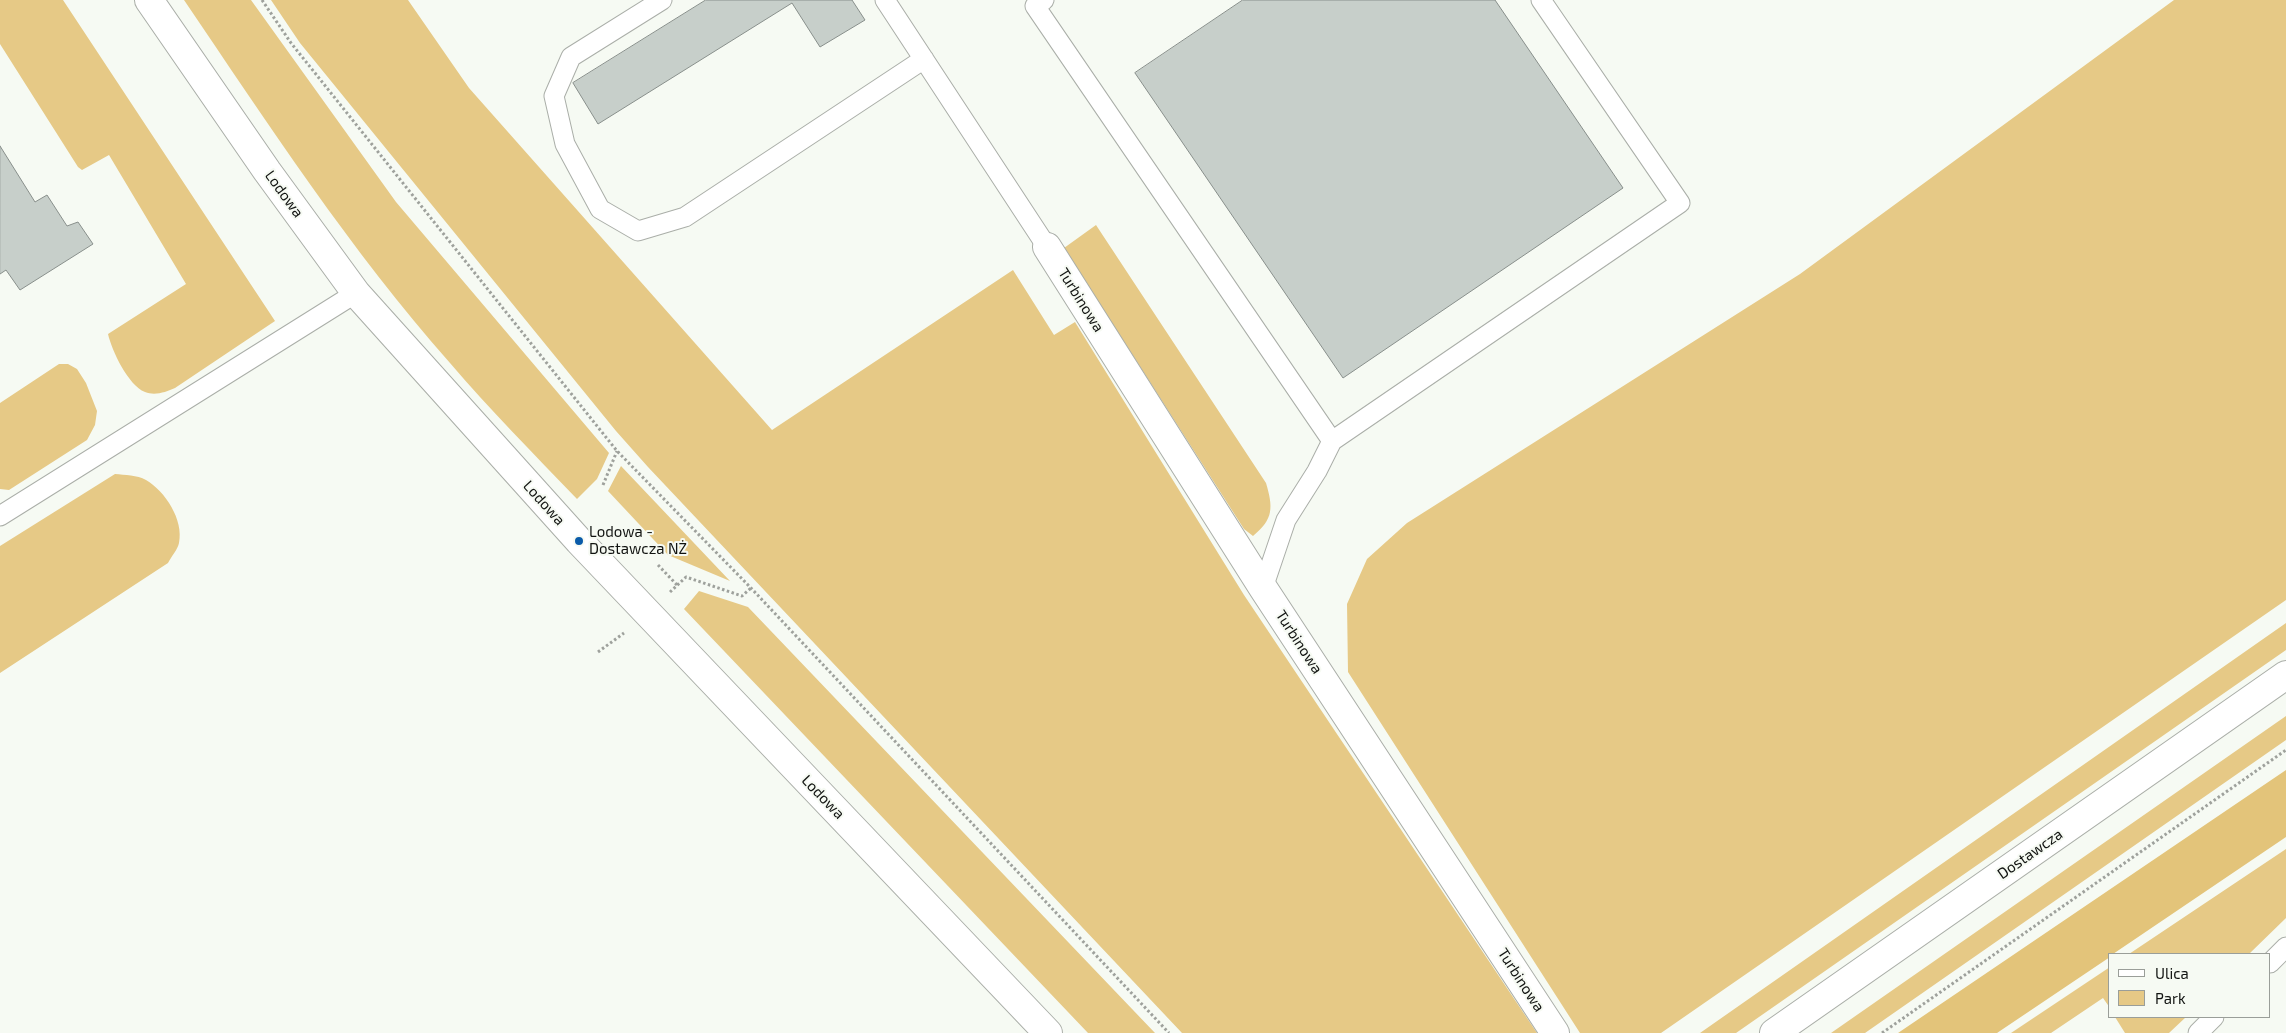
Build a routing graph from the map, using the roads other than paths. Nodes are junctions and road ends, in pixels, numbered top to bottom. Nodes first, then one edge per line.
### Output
1 (149, 0) edge
2 (662, 0) edge
3 (885, 0) edge
4 (1044, 0) edge
5 (1541, 0) edge
6 (924, 59) junction
7 (1047, 247) joint
8 (356, 293) junction
9 (1332, 441) junction
10 (0, 516) edge
11 (1264, 588) junction
12 (2286, 675) edge
13 (2286, 947) edge
14 (2271, 962) edge
15 (2213, 1018) edge
16 (1048, 1033) edge
17 (1556, 1033) edge
18 (1774, 1033) edge
19 (2198, 1033) edge

1 - 8 street, Lodowa
2 - 6 lane
3 - 6 lane
4 - 9 lane
5 - 9 lane
6 - 7 lane
7 - 11 street, Turbinowa
8 - 10 lane
8 - 16 street, Lodowa
9 - 11 lane
11 - 17 street, Turbinowa
12 - 18 street, Dostawcza
13 - 14 lane
15 - 19 lane

